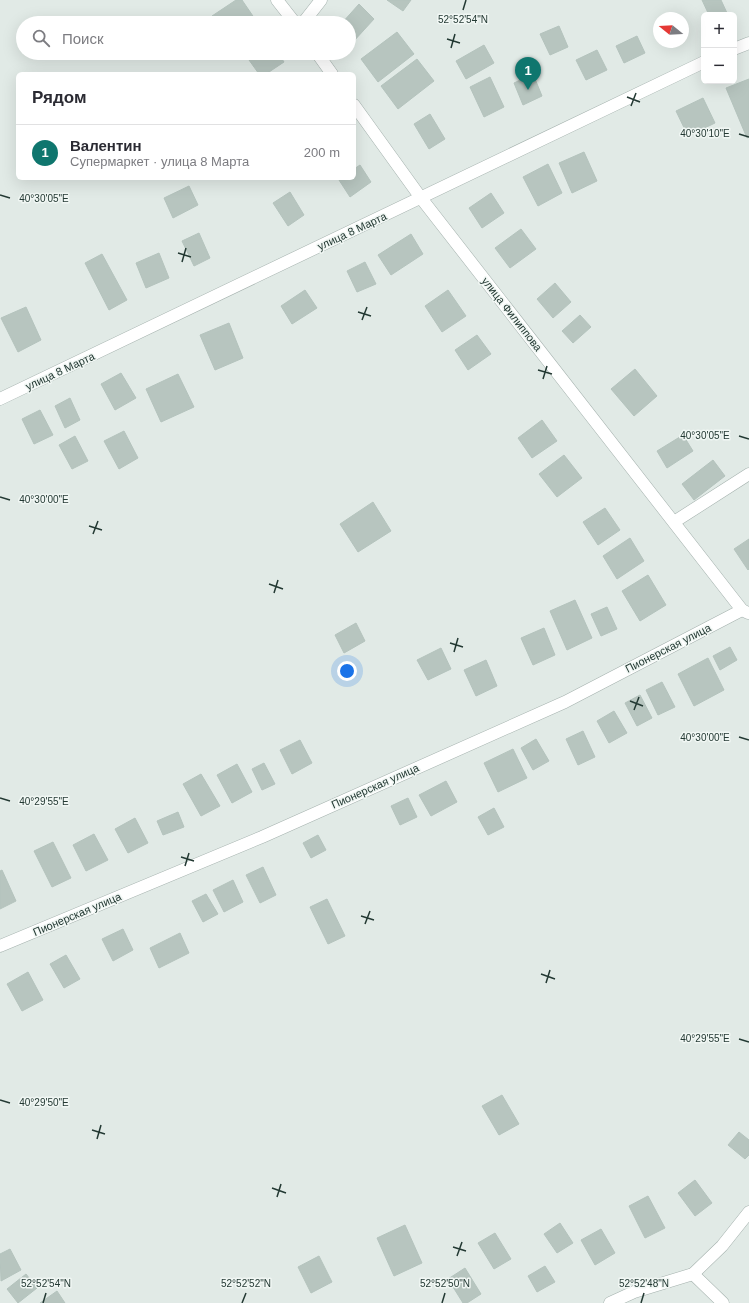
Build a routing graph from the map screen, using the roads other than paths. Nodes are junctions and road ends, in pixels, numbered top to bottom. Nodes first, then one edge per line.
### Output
1 (277, 0) edge
2 (321, 0) edge
3 (290, 16) edge
4 (309, 16) edge
5 (749, 43) edge
6 (736, 48) edge
7 (321, 60) edge
8 (701, 63) edge
9 (330, 72) edge
10 (356, 108) edge
11 (421, 198) junction
12 (0, 399) edge
13 (749, 474) edge
14 (674, 522) junction
15 (746, 612) edge
16 (0, 946) edge
17 (749, 1212) edge
18 (693, 1274) junction
19 (610, 1303) edge
20 (723, 1303) edge

1 - 3 street
2 - 4 street
5 - 6 street
7 - 9 street
8 - 11 street, улица 8 Марта
10 - 11 street, улица Филиппова
11 - 12 street, улица 8 Марта
11 - 14 street, улица Филиппова
13 - 14 street
14 - 15 street, улица Филиппова
15 - 16 street, Пионерская улица
17 - 18 street
18 - 19 street
18 - 20 street

